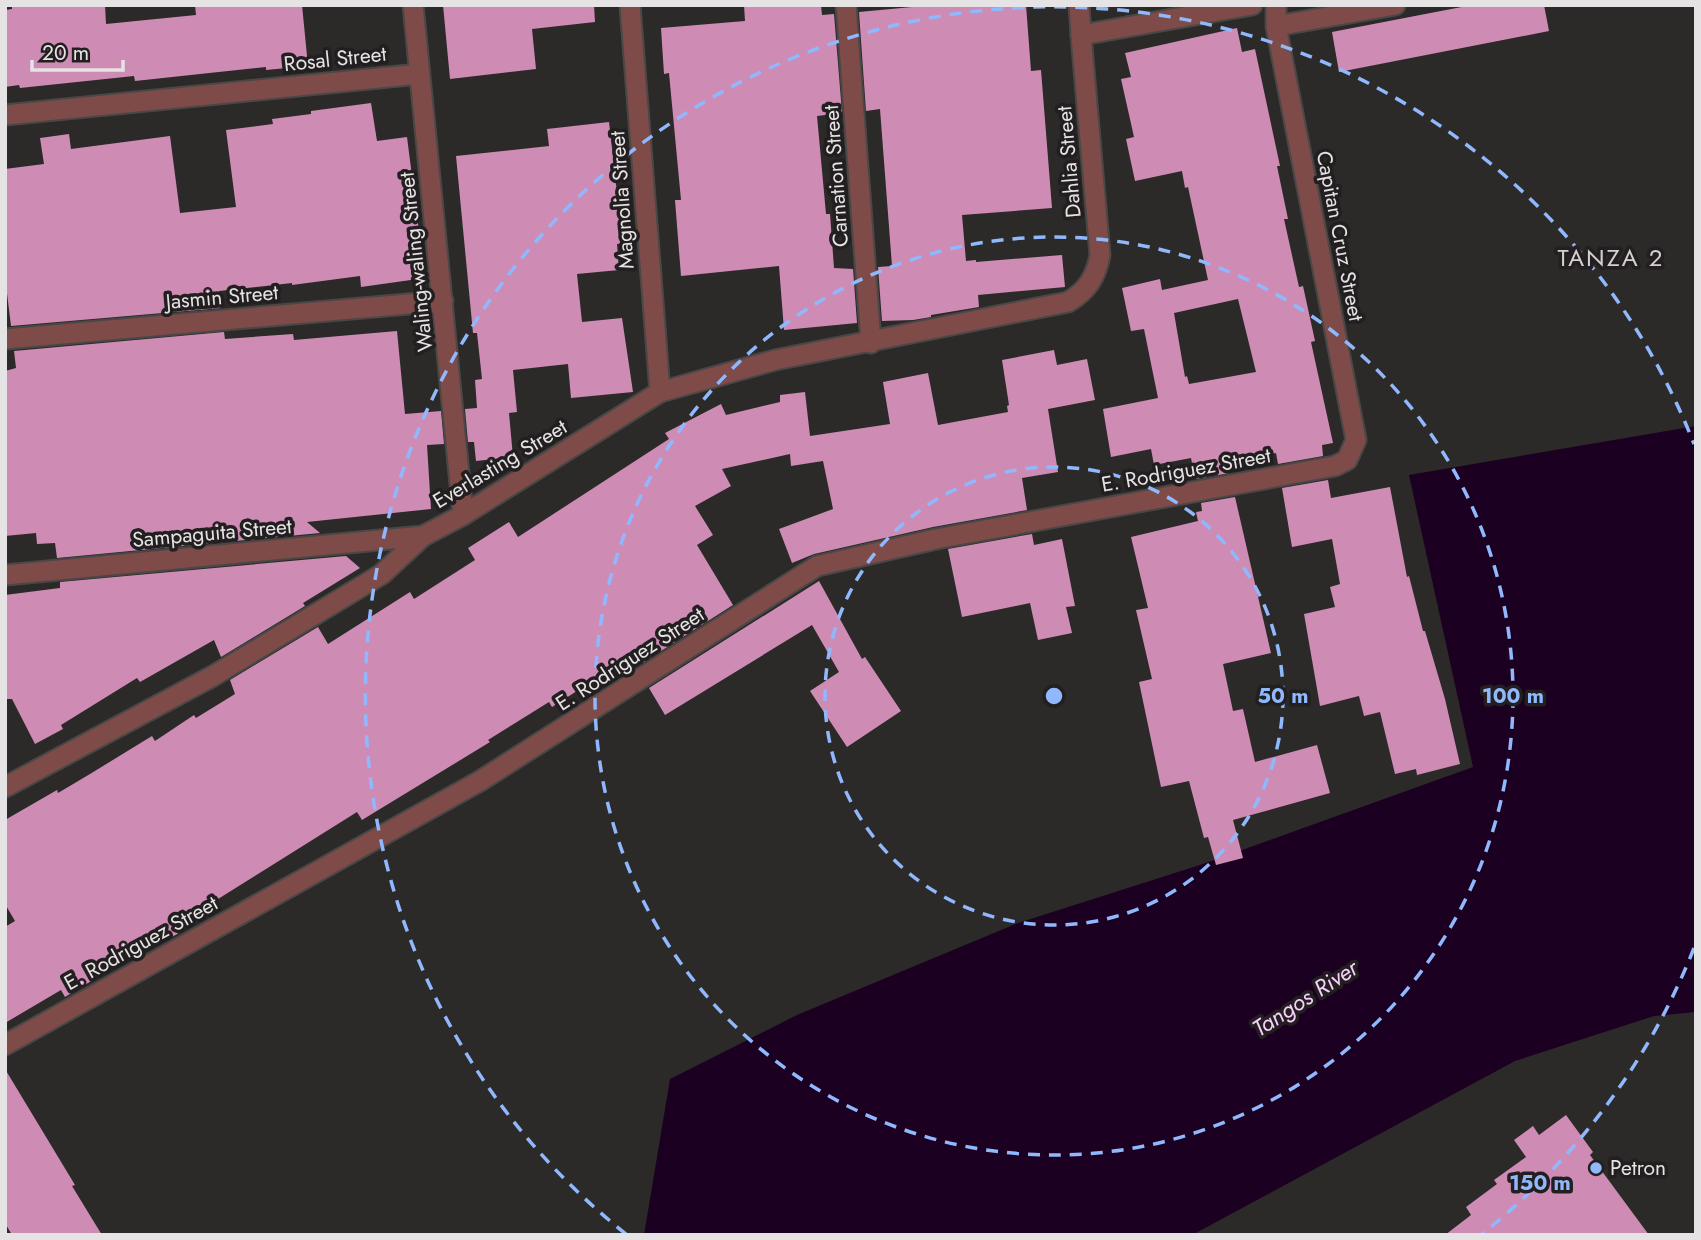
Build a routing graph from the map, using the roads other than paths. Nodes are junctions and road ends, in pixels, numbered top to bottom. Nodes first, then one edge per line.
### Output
1 (413, 5) edge
2 (630, 5) edge
3 (846, 5) edge
4 (1079, 5) edge
5 (1252, 5) edge
6 (1276, 5) edge
7 (1395, 5) edge
8 (1276, 26) junction
9 (1081, 35) junction
10 (419, 74) junction
11 (5, 115) edge
12 (443, 301) junction
13 (1068, 302) joint
14 (5, 339) edge
15 (871, 342) junction
16 (660, 392) junction
17 (1335, 466) joint
18 (463, 515) junction
19 (423, 536) junction
20 (5, 575) edge
21 (5, 787) edge
22 (5, 1045) edge

1 - 10 street, Waling-waling Street
2 - 16 street, Magnolia Street
3 - 15 street, Carnation Street
4 - 9 street, Dahlia Street
5 - 9 street
6 - 8 street, Capitan Cruz Street
7 - 8 street
8 - 17 street, Capitan Cruz Street
9 - 13 street, Dahlia Street
10 - 11 street, Rosal Street
10 - 12 street, Waling-waling Street
12 - 14 street, Jasmin Street
12 - 18 street, Waling-waling Street
13 - 15 street, Everlasting Street
15 - 16 street, Everlasting Street
16 - 18 street, Everlasting Street
17 - 22 street, E. Rodriguez Street
18 - 19 street, Everlasting Street
19 - 20 street, Sampaguita Street
19 - 21 street, Everlasting Street

